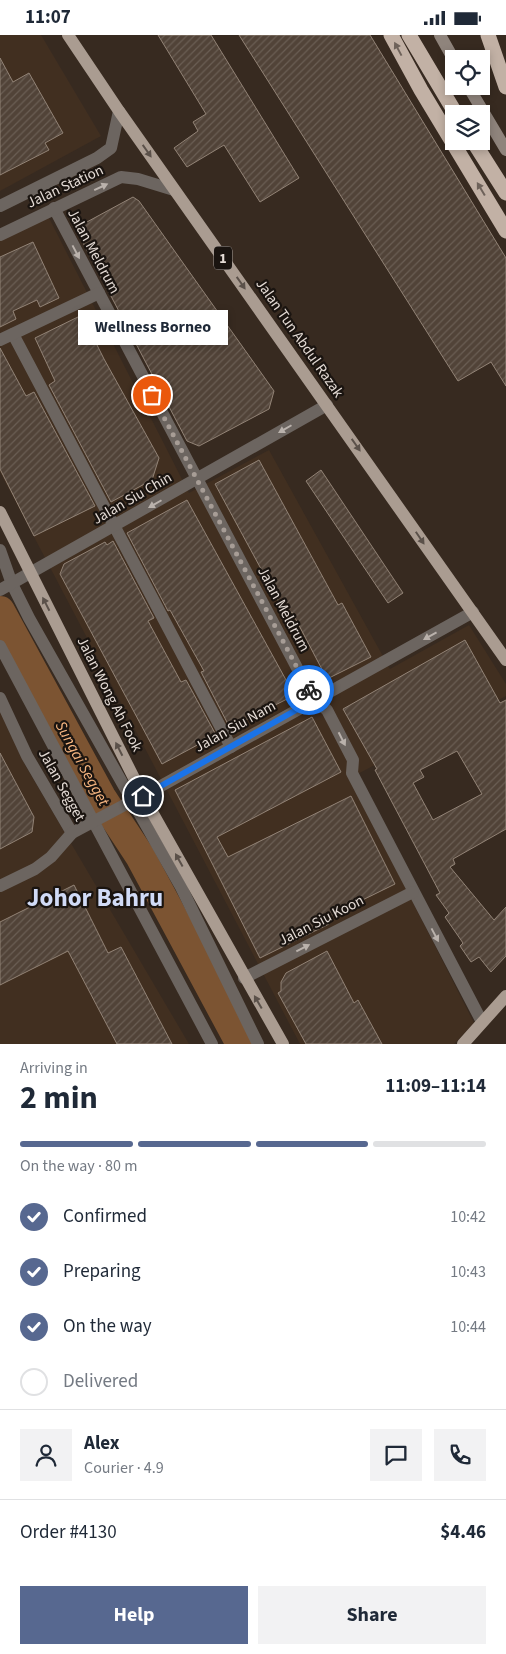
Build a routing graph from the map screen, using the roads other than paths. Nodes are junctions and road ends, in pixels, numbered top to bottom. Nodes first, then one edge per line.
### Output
1 (68, 35) edge
2 (391, 35) edge
3 (409, 35) edge
4 (422, 35) edge
5 (440, 35) edge
6 (481, 35) edge
7 (488, 35) edge
8 (448, 50) edge
9 (506, 81) edge
10 (506, 87) edge
11 (473, 95) edge
12 (450, 105) edge
13 (451, 105) edge
14 (119, 111) junction
15 (480, 150) edge
16 (506, 150) edge
17 (174, 190) junction
18 (506, 193) edge
19 (0, 206) edge
20 (54, 209) junction
21 (506, 231) edge
22 (0, 235) edge
23 (99, 293) junction
24 (14, 334) junction
25 (0, 340) edge
26 (328, 405) junction
27 (197, 479) junction
28 (0, 513) edge
29 (115, 527) junction
30 (0, 550) edge
31 (30, 574) junction
32 (7, 587) edge
33 (473, 612) junction
34 (0, 646) edge
35 (506, 660) edge
36 (0, 698) edge
37 (314, 700) junction
38 (231, 747) junction
39 (132, 801) junction
40 (96, 821) junction
41 (72, 833) junction
42 (0, 886) edge
43 (413, 892) junction
44 (244, 978) junction
45 (506, 996) edge
46 (482, 1022) junction
47 (212, 1044) edge
48 (258, 1044) edge
49 (282, 1044) edge
50 (463, 1044) edge

1 - 14 main road, Jalan Tun Abdul Razak / 1
21 -> 2 highway
3 - 12 highway
4 - 13 highway
5 - 8 main road
6 - 9 main road
7 - 10 highway, bridge
11 - 16 main road
14 -> 17 main road, Jalan Tun Abdul Razak / 1
14 - 19 street, Jalan Station
15 - 18 highway
20 -> 17 street, Jalan Station
17 -> 26 main road, Jalan Tun Abdul Razak / 1
20 - 22 street, Jalan Station
20 -> 23 street, Jalan Meldrum
23 - 24 street
23 - 27 street, Jalan Meldrum
24 - 25 street
24 - 29 street
26 -> 27 street, Jalan Siu Chin
26 -> 33 main road, Jalan Tun Abdul Razak / 1
27 -> 29 street, Jalan Siu Chin
27 - 37 street, Jalan Meldrum
28 - 31 main road, Jalan Wong Ah Fook
29 - 31 street, Jalan Siu Chin
29 - 38 street
30 - 32 street
31 - 32 street, Jalan Siu Chin
39 -> 31 main road, Jalan Wong Ah Fook
32 - 39 street
33 - 35 main road, Jalan Tun Abdul Razak / 1
33 -> 37 street, Jalan Siu Nam
34 - 40 street
36 - 41 street, Jalan Segget
37 - 38 street, Jalan Siu Nam
37 -> 43 street, Jalan Meldrum
38 - 39 street, Jalan Siu Nam
39 - 40 street, Jalan Siu Nam
44 -> 39 main road, Jalan Wong Ah Fook
39 - 48 street
40 - 41 street, Jalan Siu Nam
40 - 47 street
41 - 42 street, Jalan Segget
44 -> 43 street, Jalan Siu Koon
43 -> 46 street, Jalan Meldrum
49 -> 44 main road, Jalan Wong Ah Fook
45 - 46 main road
46 - 50 main road

